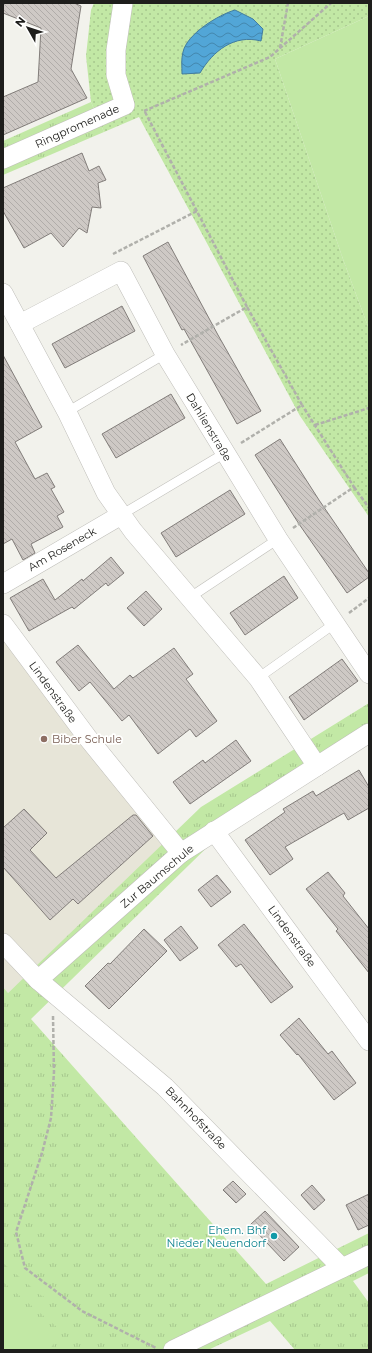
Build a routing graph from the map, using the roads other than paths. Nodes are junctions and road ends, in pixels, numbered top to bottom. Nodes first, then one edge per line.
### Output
1 (120, 4) edge
2 (3, 159) edge
3 (3, 293) edge
4 (20, 324) junction
5 (165, 354) junction
6 (67, 412) junction
7 (225, 453) junction
8 (121, 515) junction
9 (278, 539) junction
10 (3, 584) edge
11 (189, 598) junction
12 (3, 624) edge
13 (334, 624) junction
14 (369, 674) edge
15 (258, 678) junction
16 (369, 733) edge
17 (317, 766) junction
18 (214, 832) junction
19 (181, 853) junction
20 (3, 943) edge
21 (38, 980) junction
22 (369, 1041) edge
23 (369, 1256) edge
24 (342, 1268) junction
25 (173, 1350) edge

1 - 2 street, Ringpromenade
3 - 4 street
4 - 5 street, Dahlienstraße
4 - 6 street
5 - 6 lane
5 - 7 street, Dahlienstraße
6 - 8 street
7 - 8 lane
7 - 9 street, Dahlienstraße
8 - 10 street, Am Roseneck
8 - 11 street
9 - 11 lane
9 - 13 street, Dahlienstraße
11 - 15 street
12 - 19 street, Lindenstraße
13 - 14 street, Dahlienstraße
13 - 15 lane
15 - 17 street
16 - 17 street, Zur Baumschule
17 - 18 street, Zur Baumschule
18 - 19 street, Zur Baumschule
18 - 22 street, Lindenstraße
19 - 21 street, Zur Baumschule
20 - 21 street
21 - 24 street, Bahnhofstraße
23 - 24 street
24 - 25 street

